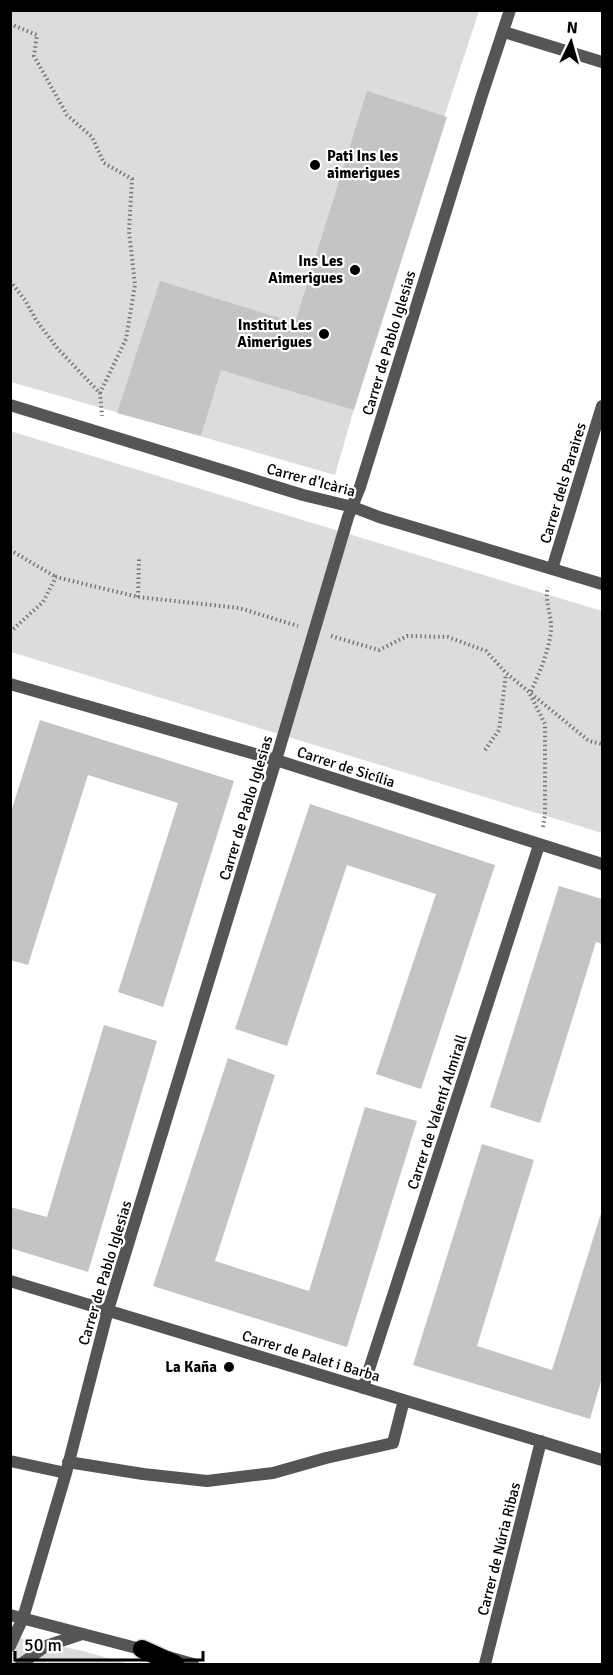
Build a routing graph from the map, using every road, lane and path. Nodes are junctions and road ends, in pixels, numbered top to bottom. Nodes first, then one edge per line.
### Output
1 (510, 10) edge
2 (10, 24) edge
3 (504, 32) junction
4 (603, 62) edge
5 (10, 281) edge
6 (100, 393) junction
7 (10, 405) edge
8 (603, 406) edge
9 (104, 434) junction
10 (353, 507) junction
11 (10, 550) edge
12 (139, 557) dead end
13 (552, 569) junction
14 (56, 577) dead end
15 (603, 584) edge
16 (138, 597) dead end
17 (506, 673) dead end
18 (10, 684) edge
19 (485, 750) dead end
20 (276, 760) junction
21 (539, 845) junction
22 (603, 864) edge
23 (10, 1281) edge
24 (108, 1310) junction
25 (363, 1388) junction
26 (404, 1400) junction
27 (541, 1441) junction
28 (603, 1460) edge
29 (10, 1461) edge
30 (67, 1467) junction
31 (10, 1615) edge
32 (23, 1618) junction
33 (83, 1634) junction
34 (10, 1646) edge
35 (142, 1649) junction
36 (21, 1665) edge
37 (175, 1665) edge
38 (193, 1665) edge
39 (485, 1665) edge

1 - 3 street, Carrer de Pablo Iglesias
2 - 6 path
3 - 4 street
3 - 10 street, Carrer de Pablo Iglesias
5 - 6 path
6 - 9 path
7 - 9 street, Carrer d'Icària
8 - 13 street, Carrer dels Paraires
9 - 10 street, Carrer d'Icària
10 - 13 street, Carrer d'Icària
10 - 20 street, Carrer de Pablo Iglesias
11 - 14 path
12 - 16 path
13 - 15 street, Carrer d'Icària
13 - 21 path
17 - 19 path
18 - 20 street, Carrer de Sicília
20 - 21 street, Carrer de Sicília
20 - 24 street, Carrer de Pablo Iglesias
21 - 22 street, Carrer de Sicília
21 - 25 street, Carrer de Valentí Almirall
23 - 24 street, Carrer de Palet i Barba
24 - 25 street, Carrer de Palet i Barba
24 - 30 street, Carrer de Pablo Iglesias
25 - 26 street, Carrer de Palet i Barba
26 - 27 street, Carrer de Palet i Barba
26 - 30 street
27 - 28 street, Carrer de Palet i Barba
27 - 39 street, Carrer de Núria Ribas
29 - 30 street
30 - 32 street, Carrer de Pablo Iglesias
31 - 32 street
32 - 33 street
32 - 34 street, Carrer de Pablo Iglesias
33 - 35 street
33 - 36 street
35 - 37 highway
35 - 38 street

